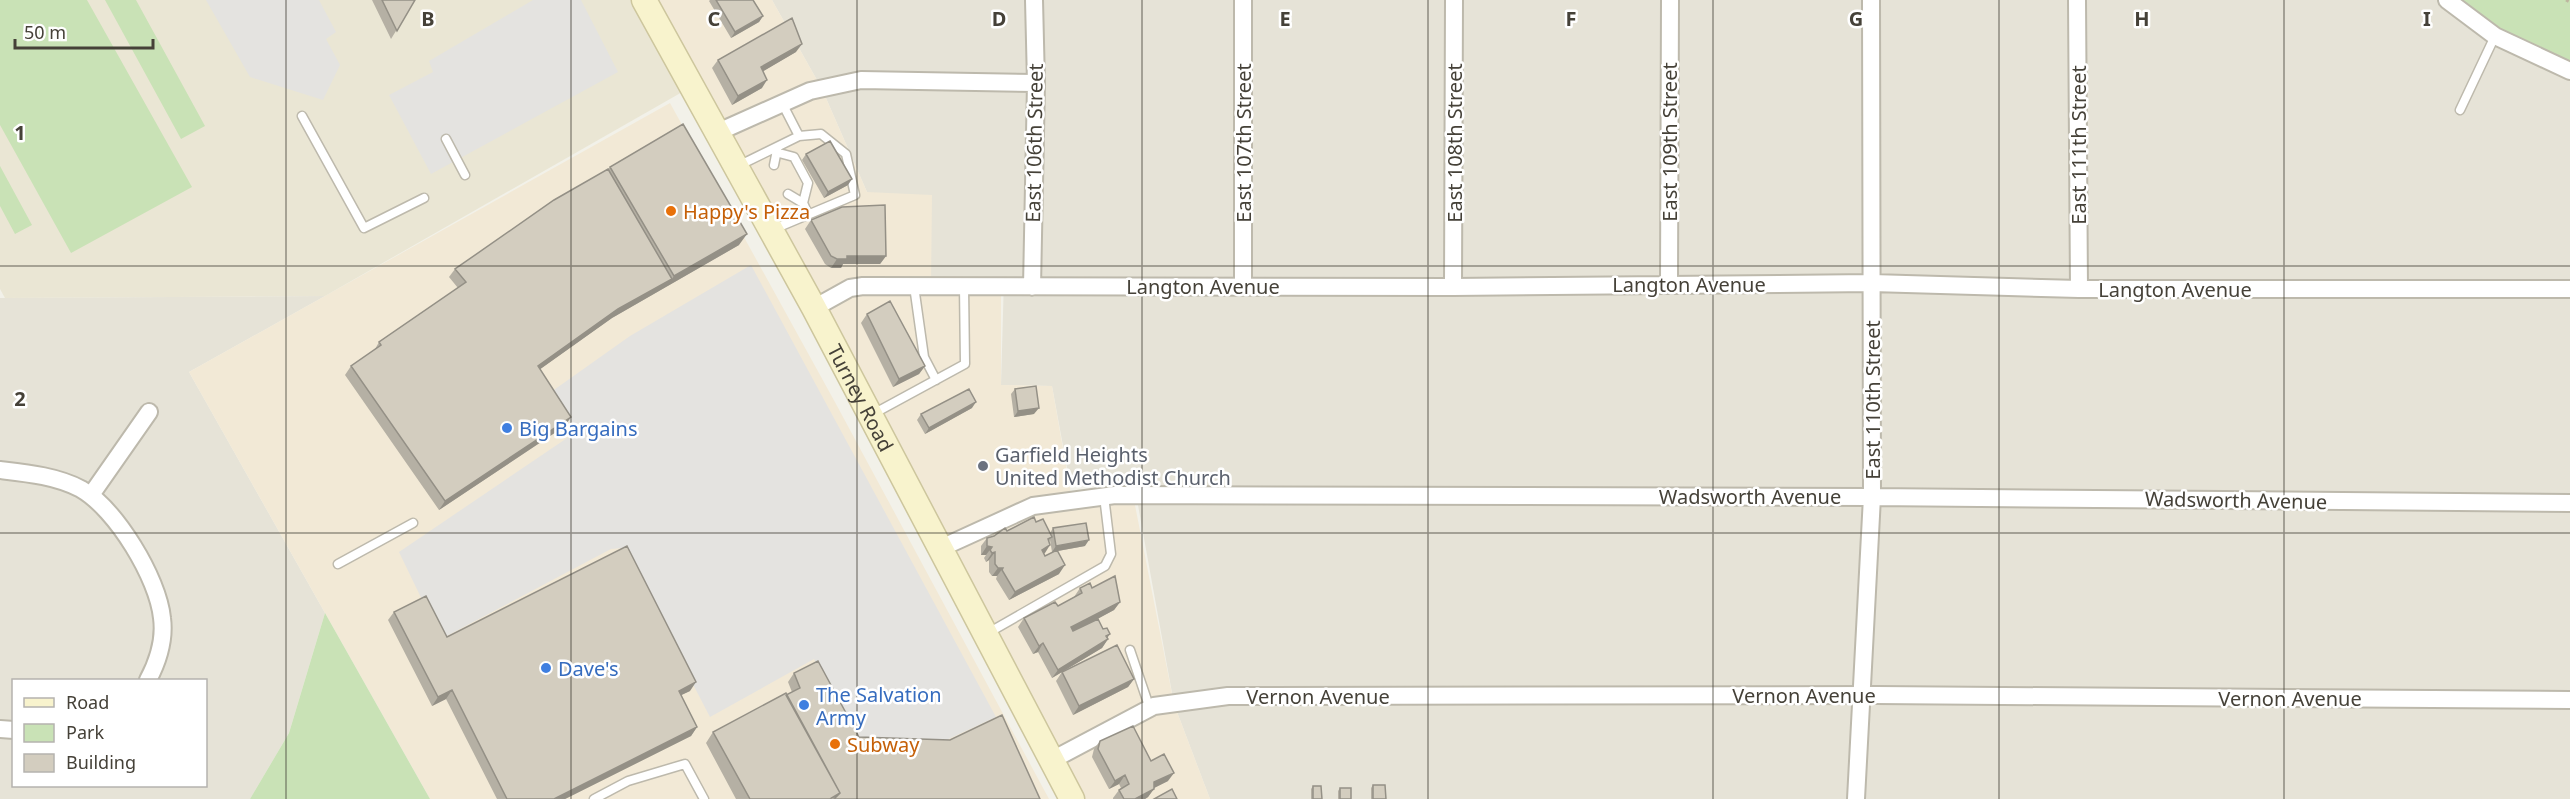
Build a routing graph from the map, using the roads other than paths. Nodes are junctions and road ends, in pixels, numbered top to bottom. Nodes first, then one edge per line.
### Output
1 (644, 0) edge
2 (1034, 0) edge
3 (1243, 0) edge
4 (1454, 0) edge
5 (1670, 0) edge
6 (1871, 0) edge
7 (2077, 0) edge
8 (2447, 0) edge
9 (2495, 36) junction
10 (2570, 71) edge
11 (1036, 83) junction
12 (782, 103) junction
13 (2460, 111) dead end
14 (302, 116) dead end
15 (716, 133) junction
16 (799, 136) junction
17 (446, 139) dead end
18 (777, 150) junction
19 (774, 165) dead end
20 (735, 167) junction
21 (465, 175) dead end
22 (788, 194) dead end
23 (424, 198) dead end
24 (803, 203) junction
25 (808, 214) junction
26 (771, 230) junction
27 (1669, 283) junction
28 (1872, 283) junction
29 (914, 286) junction
30 (964, 286) junction
31 (1243, 286) junction
32 (1032, 287) junction
33 (1453, 287) junction
34 (2079, 289) junction
35 (2570, 289) edge
36 (814, 308) junction
37 (936, 380) junction
38 (149, 412) dead end
39 (871, 415) junction
40 (0, 470) edge
41 (91, 495) junction
42 (1104, 496) junction
43 (1872, 496) junction
44 (2570, 504) edge
45 (413, 523) dead end
46 (941, 548) junction
47 (338, 564) dead end
48 (986, 634) junction
49 (1130, 650) dead end
50 (149, 679) edge
51 (1860, 695) junction
52 (2570, 700) edge
53 (1150, 709) junction
54 (1053, 760) junction
55 (594, 799) edge
56 (704, 799) edge
57 (1072, 799) edge
58 (1856, 799) edge

1 - 15 main road, Turney Road
2 - 11 street, East 106th Street
3 - 31 street, East 107th Street
4 - 33 street, East 108th Street
5 - 27 street, East 109th Street
6 - 28 street, East 110th Street
7 - 34 street, East 111th Street
8 - 9 street
9 - 10 street
9 - 13 lane
11 - 12 street
11 - 32 street, East 106th Street
12 - 15 street
12 - 16 lane
14 - 23 lane
15 - 20 main road, Turney Road
16 - 18 lane
16 - 25 lane
17 - 21 lane
18 - 19 lane
18 - 20 lane
18 - 24 lane
20 - 26 main road, Turney Road
22 - 24 lane
24 - 25 lane
25 - 26 lane
26 - 36 main road, Turney Road
27 - 28 street, Langton Avenue
27 - 33 street, Langton Avenue
28 - 34 street, Langton Avenue
28 - 43 street, East 110th Street
29 - 30 street, Langton Avenue
29 - 36 street, Langton Avenue
29 - 37 lane
30 - 32 street, Langton Avenue
30 - 37 lane
31 - 32 street, Langton Avenue
31 - 33 street, Langton Avenue
34 - 35 street, Langton Avenue
36 - 39 main road, Turney Road
37 - 39 lane
38 - 41 street
39 - 46 main road, Turney Road
40 - 41 street
41 - 50 street
42 - 43 street, Wadsworth Avenue
42 - 46 street, Wadsworth Avenue
42 - 48 lane
43 - 44 street, Wadsworth Avenue
43 - 51 street, East 110th Street
45 - 47 lane
46 - 48 main road, Turney Road
48 - 54 main road, Turney Road
49 - 53 lane
51 - 52 street, Vernon Avenue
51 - 53 street, Vernon Avenue
51 - 58 street, East 110th Street
53 - 54 street, Vernon Avenue
54 - 57 main road, Turney Road
55 - 56 lane

